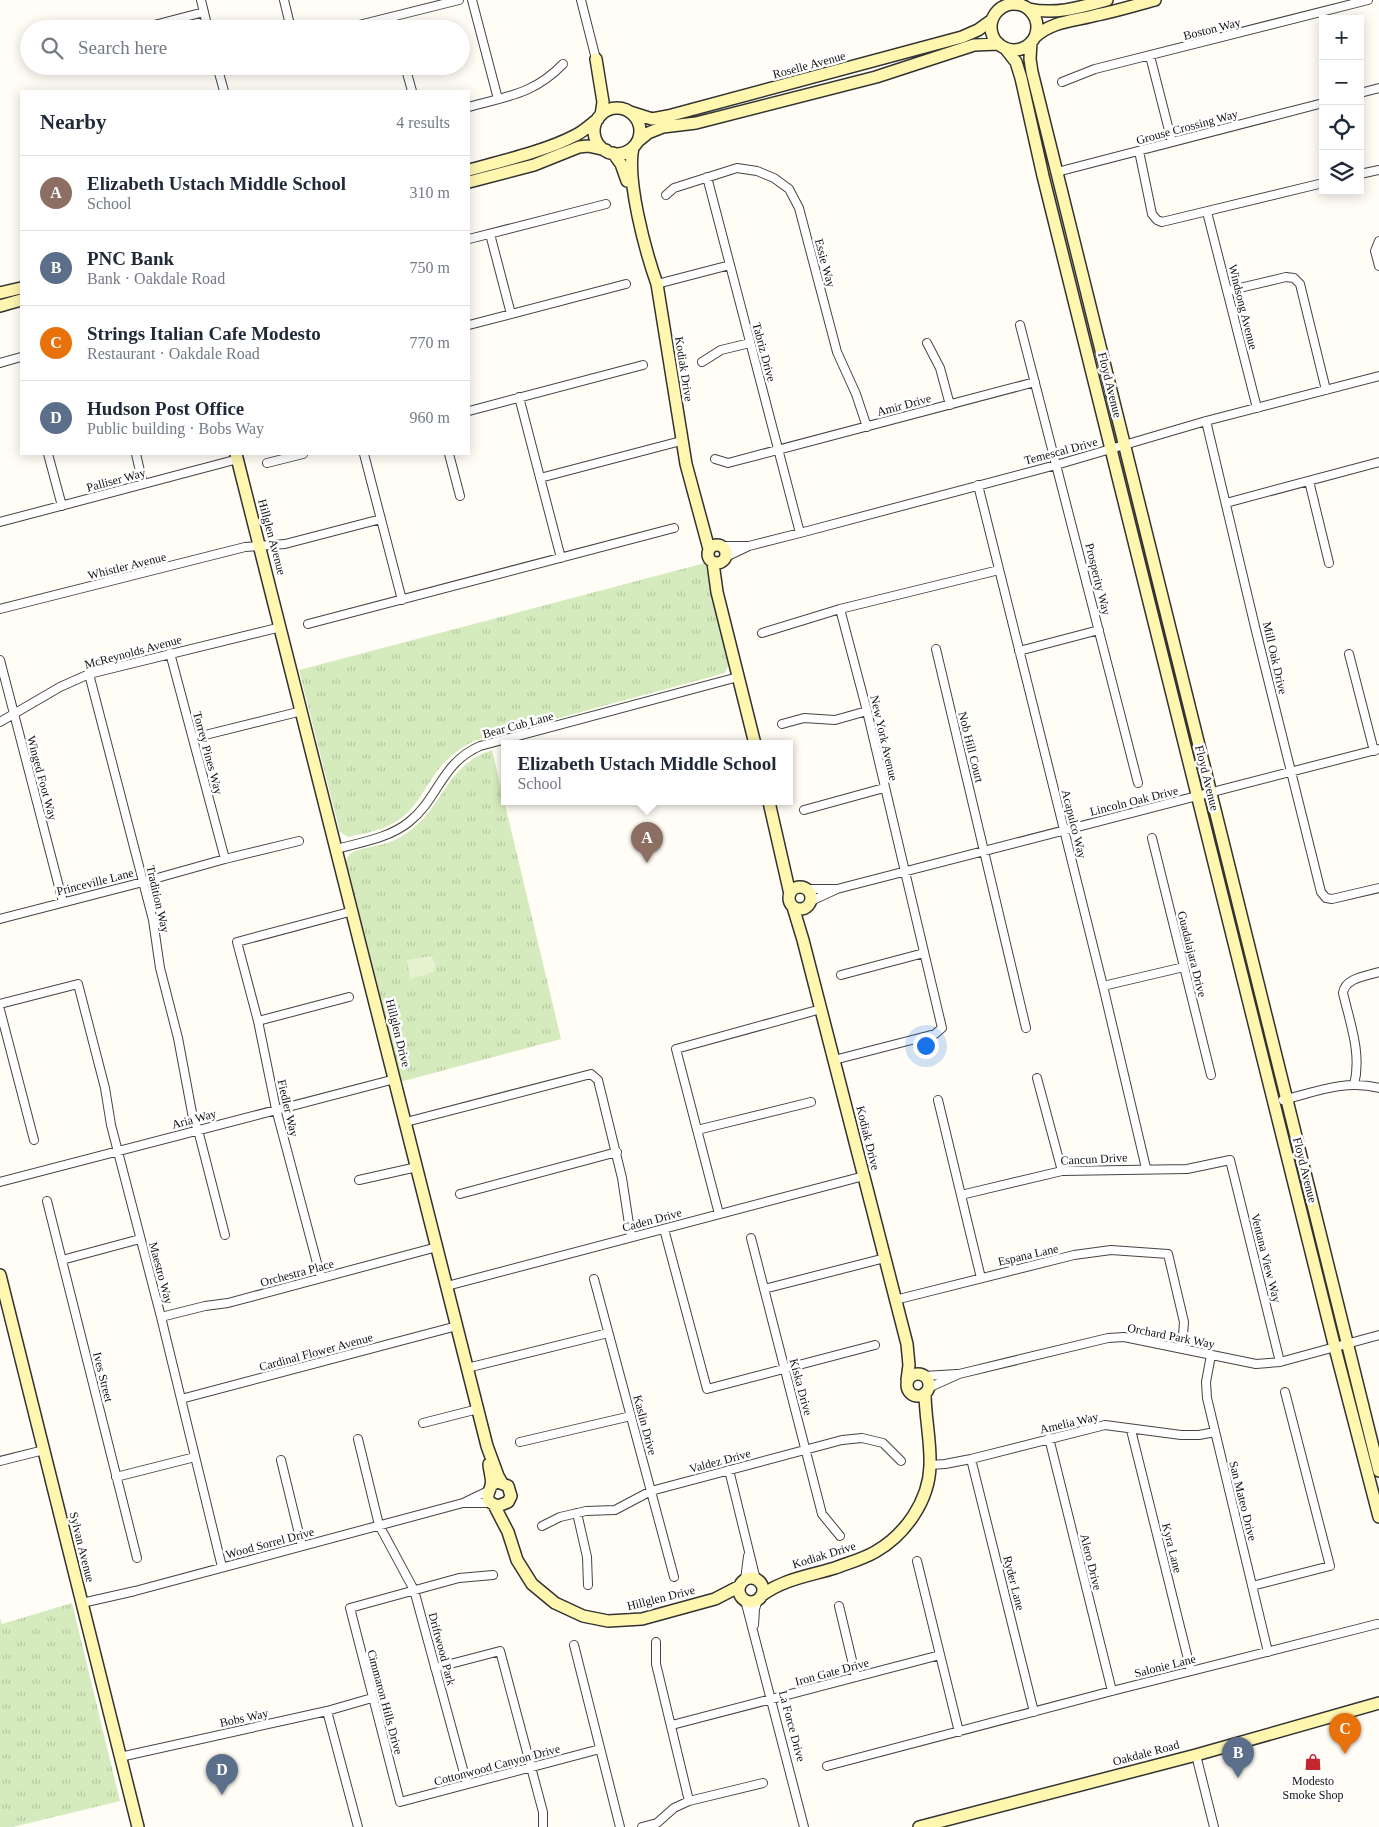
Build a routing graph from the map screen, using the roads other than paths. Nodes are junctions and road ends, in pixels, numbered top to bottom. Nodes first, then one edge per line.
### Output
1 (201, 0) edge
2 (284, 0) edge
3 (459, 0) edge
4 (472, 0) edge
5 (581, 0) edge
6 (998, 0) edge
7 (1107, 0) edge
8 (1155, 0) edge
9 (1368, 0) edge
10 (1024, 5) edge
11 (204, 12) junction
12 (392, 16) junction
13 (994, 16) junction
14 (173, 20) edge
15 (206, 20) edge
16 (289, 20) edge
17 (377, 20) edge
18 (393, 20) edge
19 (1033, 40) junction
20 (1002, 46) junction
21 (1150, 56) junction
22 (596, 59) junction
23 (563, 64) dead end
24 (220, 75) edge
25 (408, 75) edge
26 (1062, 82) dead end
27 (1379, 88) edge
28 (224, 90) edge
29 (412, 90) edge
30 (1364, 92) edge
31 (498, 99) junction
32 (1319, 104) edge
33 (470, 107) edge
34 (625, 110) junction
35 (599, 117) junction
36 (1172, 142) junction
37 (635, 144) junction
38 (1138, 151) junction
39 (609, 152) junction
40 (470, 170) edge
41 (1379, 170) edge
42 (1057, 172) junction
43 (1364, 173) edge
44 (707, 177) junction
45 (470, 182) edge
46 (1319, 184) edge
47 (666, 195) dead end
48 (606, 204) dead end
49 (1207, 212) junction
50 (639, 218) junction
51 (490, 234) junction
52 (470, 240) edge
53 (1378, 242) edge
54 (730, 264) junction
55 (1379, 266) edge
56 (626, 284) dead end
57 (657, 284) junction
58 (20, 288) edge
59 (1227, 291) junction
60 (0, 294) edge
61 (20, 300) edge
62 (0, 306) edge
63 (511, 314) junction
64 (1020, 324) dead end
65 (470, 325) edge
66 (750, 343) junction
67 (927, 343) dead end
68 (20, 357) edge
69 (702, 362) dead end
70 (0, 363) edge
71 (642, 365) dead end
72 (1379, 376) edge
73 (1035, 382) junction
74 (1326, 390) junction
75 (519, 398) junction
76 (950, 405) junction
77 (1257, 408) junction
78 (470, 411) edge
79 (1206, 421) junction
80 (867, 427) junction
81 (681, 441) junction
82 (1125, 446) junction
83 (1111, 450) junction
84 (778, 451) junction
85 (48, 455) edge
86 (136, 455) edge
87 (299, 455) edge
88 (364, 455) edge
89 (449, 455) edge
90 (237, 457) edge
91 (716, 459) dead end
92 (1379, 462) edge
93 (267, 463) dead end
94 (1056, 465) junction
95 (540, 478) junction
96 (1309, 481) junction
97 (144, 484) junction
98 (978, 485) junction
99 (460, 496) dead end
100 (1226, 503) junction
101 (62, 506) junction
102 (381, 519) junction
103 (0, 522) edge
104 (674, 528) dead end
105 (800, 533) junction
106 (749, 546) junction
107 (261, 547) junction
108 (719, 553) junction
109 (561, 558) junction
110 (1329, 563) dead end
111 (999, 570) junction
112 (402, 600) junction
113 (840, 609) junction
114 (0, 610) edge
115 (308, 624) dead end
116 (281, 626) junction
117 (1099, 630) junction
118 (762, 633) dead end
119 (936, 648) dead end
120 (1019, 652) junction
121 (170, 653) junction
122 (1349, 654) dead end
123 (0, 660) edge
124 (89, 674) junction
125 (738, 677) junction
126 (302, 711) junction
127 (867, 711) junction
128 (13, 714) junction
129 (0, 722) edge
130 (782, 724) dead end
131 (193, 738) junction
132 (501, 740) edge
133 (502, 740) edge
134 (754, 740) edge
135 (1376, 750) edge
136 (1291, 772) junction
137 (1138, 783) dead end
138 (884, 788) junction
139 (1210, 794) junction
140 (1198, 797) junction
141 (770, 805) edge
142 (804, 810) dead end
143 (1064, 831) junction
144 (1152, 838) dead end
145 (299, 841) dead end
146 (337, 849) junction
147 (985, 851) junction
148 (225, 859) junction
149 (783, 859) junction
150 (904, 872) junction
151 (143, 882) junction
152 (805, 888) junction
153 (1379, 888) edge
154 (837, 889) junction
155 (790, 894) junction
156 (63, 902) junction
157 (809, 904) junction
158 (793, 907) junction
159 (353, 911) junction
160 (0, 919) edge
161 (803, 940) junction
162 (924, 953) junction
163 (1184, 967) junction
164 (1379, 972) edge
165 (841, 975) dead end
166 (1103, 986) junction
167 (349, 997) dead end
168 (0, 1004) edge
169 (821, 1009) junction
170 (0, 1010) edge
171 (258, 1021) junction
172 (1026, 1028) dead end
173 (834, 1060) junction
174 (1211, 1075) dead end
175 (1037, 1078) dead end
176 (395, 1079) junction
177 (1354, 1084) junction
178 (1379, 1088) edge
179 (1287, 1099) junction
180 (938, 1100) dead end
181 (811, 1102) dead end
182 (1274, 1102) junction
183 (276, 1109) junction
184 (406, 1122) junction
185 (198, 1130) junction
186 (697, 1130) junction
187 (34, 1140) dead end
188 (118, 1151) junction
189 (617, 1152) junction
190 (1230, 1160) joint
191 (417, 1166) junction
192 (1146, 1168) junction
193 (1062, 1170) junction
194 (864, 1176) junction
195 (359, 1180) dead end
196 (0, 1182) edge
197 (460, 1194) dead end
198 (961, 1195) junction
199 (47, 1201) dead end
200 (719, 1214) junction
201 (664, 1229) junction
202 (225, 1235) dead end
203 (631, 1237) junction
204 (751, 1238) dead end
205 (140, 1239) junction
206 (437, 1247) junction
207 (885, 1258) junction
208 (62, 1260) junction
209 (0, 1275) edge
210 (321, 1278) junction
211 (981, 1278) junction
212 (594, 1279) dead end
213 (447, 1286) junction
214 (764, 1289) junction
215 (895, 1300) junction
216 (161, 1317) junction
217 (457, 1326) junction
218 (608, 1333) junction
219 (1379, 1335) edge
220 (907, 1344) junction
221 (1348, 1344) junction
222 (875, 1345) dead end
223 (1182, 1348) junction
224 (1335, 1348) junction
225 (1211, 1355) junction
226 (1280, 1362) junction
227 (468, 1368) junction
228 (784, 1368) junction
229 (959, 1374) junction
230 (922, 1375) junction
231 (908, 1380) junction
232 (927, 1391) junction
233 (1285, 1392) dead end
234 (913, 1395) junction
235 (181, 1399) junction
236 (478, 1409) junction
237 (631, 1416) junction
238 (423, 1423) dead end
239 (928, 1430) junction
240 (1131, 1430) junction
241 (1215, 1432) junction
242 (1049, 1438) junction
243 (358, 1439) dead end
244 (520, 1442) dead end
245 (805, 1449) junction
246 (44, 1450) junction
247 (195, 1457) junction
248 (971, 1459) junction
249 (281, 1460) dead end
250 (901, 1461) dead end
251 (0, 1462) edge
252 (930, 1465) junction
253 (729, 1470) junction
254 (1379, 1471) edge
255 (116, 1477) junction
256 (494, 1486) junction
257 (651, 1491) junction
258 (508, 1502) junction
259 (463, 1503) junction
260 (493, 1504) junction
261 (577, 1513) junction
262 (1379, 1517) edge
263 (379, 1525) junction
264 (542, 1526) dead end
265 (508, 1532) junction
266 (840, 1536) dead end
267 (302, 1546) junction
268 (137, 1558) dead end
269 (917, 1561) dead end
270 (222, 1568) junction
271 (493, 1575) dead end
272 (674, 1577) dead end
273 (788, 1580) junction
274 (750, 1582) junction
275 (588, 1585) dead end
276 (1252, 1586) junction
277 (414, 1590) junction
278 (760, 1597) junction
279 (715, 1599) junction
280 (744, 1599) junction
281 (82, 1603) junction
282 (840, 1606) dead end
283 (1377, 1624) dead end
284 (754, 1632) junction
285 (656, 1642) dead end
286 (574, 1645) dead end
287 (1268, 1652) junction
288 (940, 1655) junction
289 (435, 1668) junction
290 (1190, 1671) junction
291 (856, 1677) junction
292 (1112, 1691) junction
293 (372, 1698) junction
294 (771, 1700) junction
295 (1377, 1703) edge
296 (327, 1711) junction
297 (1034, 1712) junction
298 (672, 1725) junction
299 (959, 1732) junction
300 (600, 1748) junction
301 (1196, 1755) junction
302 (120, 1757) junction
303 (827, 1766) dead end
304 (530, 1767) junction
305 (763, 1783) dead end
306 (467, 1784) junction
307 (689, 1801) junction
308 (400, 1802) joint
309 (138, 1827) edge
310 (358, 1827) edge
311 (543, 1827) edge
312 (620, 1827) edge
313 (642, 1827) edge
314 (804, 1827) edge
315 (919, 1827) edge
316 (1214, 1827) edge

1 - 11 street
2 - 16 street
3 - 12 street
4 - 31 street
5 - 22 street
6 - 13 street
7 - 10 street
8 - 19 street
9 - 21 street, Boston Way
10 - 13 street
10 - 19 street
11 - 14 street
11 - 15 street
12 - 17 street
12 - 18 street
13 - 20 street
13 - 34 street, Roselle Avenue
19 - 20 street
19 - 42 street, Floyd Avenue
20 - 37 street
20 - 83 street, Floyd Avenue
21 - 26 street, Boston Way
21 - 36 street
22 - 34 street
22 - 35 street
23 - 31 street
24 - 28 street
25 - 29 street
27 - 30 street
31 - 33 street
32 - 36 street, Grouse Crossing Way
34 - 35 street
34 - 37 street
35 - 39 street
35 - 40 street
36 - 38 street, Grouse Crossing Way
37 - 39 street
37 - 50 street, Kodiak Drive
38 - 42 street, Grouse Crossing Way
38 - 49 street
39 - 45 street
39 - 50 street, Kodiak Drive
41 - 43 street
42 - 82 street, Floyd Avenue
44 - 47 street, Essie Way
44 - 54 street, Tabriz Drive
44 - 80 street, Essie Way
46 - 49 street
48 - 51 street
49 - 59 street, Windsong Avenue
50 - 57 street, Kodiak Drive
51 - 52 street
51 - 63 street
53 - 55 street
54 - 57 street
54 - 66 street, Tabriz Drive
56 - 63 street
57 - 81 street, Kodiak Drive
58 - 60 street
59 - 74 street
59 - 77 street, Windsong Avenue
61 - 62 street
63 - 65 street
64 - 73 street, Prosperity Way
66 - 69 street
66 - 84 street, Tabriz Drive
67 - 76 street
68 - 70 street
71 - 75 street
72 - 74 street, Temescal Drive
73 - 76 street, Amir Drive
73 - 94 street, Prosperity Way
74 - 77 street, Temescal Drive
75 - 78 street
75 - 95 street
76 - 80 street, Amir Drive
77 - 79 street, Temescal Drive
79 - 82 street, Temescal Drive
79 - 100 street, Mill Oak Drive
80 - 84 street, Amir Drive
81 - 95 street
81 - 108 street, Kodiak Drive
82 - 83 street, Temescal Drive
82 - 139 street, Floyd Avenue
83 - 94 street, Temescal Drive
83 - 140 street, Floyd Avenue
84 - 91 street, Amir Drive
84 - 105 street, Tabriz Drive
85 - 101 street
86 - 97 street
87 - 93 street
88 - 102 street
89 - 99 street
90 - 97 street, Palliser Way
90 - 107 street, Hillglen Avenue
92 - 96 street
94 - 98 street, Temescal Drive
94 - 117 street, Prosperity Way
95 - 109 street
96 - 100 street
96 - 110 street
97 - 101 street, Palliser Way
98 - 105 street, Temescal Drive
98 - 111 street, Acapulco Way
100 - 136 street, Mill Oak Drive
101 - 103 street, Palliser Way
102 - 107 street, Whistler Avenue
102 - 112 street
104 - 109 street
105 - 106 street, Temescal Drive
106 - 108 street, Temescal Drive
106 - 108 street, Temescal Drive
107 - 114 street, Whistler Avenue
107 - 116 street, Hillglen Avenue
108 - 125 street, Kodiak Drive
109 - 112 street
111 - 113 street
111 - 120 street, Acapulco Way
112 - 115 street
113 - 118 street
113 - 127 street, New York Avenue
116 - 121 street, McReynolds Avenue
116 - 126 street, Hillglen Drive
117 - 120 street
117 - 137 street, Prosperity Way
119 - 147 street, Nob Hill Court
120 - 143 street, Acapulco Way
121 - 124 street, McReynolds Avenue
121 - 131 street, Torrey Pines Way
122 - 135 street
123 - 128 street, Winged Foot Way
124 - 128 street, McReynolds Avenue
124 - 151 street, Tradition Way
125 - 133 street, Bear Cub Lane
125 - 134 street, Kodiak Drive
126 - 131 street
126 - 146 street, Hillglen Drive
127 - 130 street
127 - 138 street, New York Avenue
128 - 129 street, McReynolds Avenue
128 - 156 street, Winged Foot Way
131 - 148 street, Torrey Pines Way
132 - 146 street, Bear Cub Lane
135 - 136 street, Lincoln Oak Drive
136 - 139 street, Lincoln Oak Drive
136 - 153 street, Mill Oak Drive
138 - 142 street
138 - 150 street, New York Avenue
139 - 140 street, Lincoln Oak Drive
139 - 179 street, Floyd Avenue
140 - 143 street, Lincoln Oak Drive
140 - 182 street, Floyd Avenue
141 - 149 street
143 - 147 street, Lincoln Oak Drive
143 - 166 street, Acapulco Way
144 - 163 street, Guadalajara Drive
145 - 148 street, Princeville Lane
146 - 159 street, Hillglen Drive
147 - 150 street, Lincoln Oak Drive
147 - 172 street, Nob Hill Court
148 - 151 street, Princeville Lane
149 - 152 street
149 - 155 street
150 - 154 street, Lincoln Oak Drive
150 - 162 street, New York Avenue
151 - 156 street, Princeville Lane
151 - 185 street, Tradition Way
152 - 154 street, Lincoln Oak Drive
152 - 155 street
152 - 157 street
154 - 157 street, Lincoln Oak Drive
155 - 158 street
156 - 160 street, Princeville Lane
157 - 158 street
157 - 161 street, Kodiak Drive
158 - 161 street, Kodiak Drive
159 - 171 street, Fiedler Way
159 - 176 street, Hillglen Drive
161 - 169 street, Kodiak Drive
162 - 165 street
162 - 173 street, New York Avenue
163 - 166 street
163 - 174 street, Guadalajara Drive
164 - 177 street
166 - 192 street, Acapulco Way
167 - 171 street
168 - 188 street, Maestro Way
169 - 173 street, Kodiak Drive
169 - 186 street
170 - 187 street
171 - 183 street, Fiedler Way
173 - 194 street, Kodiak Drive
175 - 193 street
176 - 183 street, Aria Way
176 - 184 street, Hillglen Drive
177 - 178 street
177 - 179 street
179 - 182 street
179 - 221 street, Floyd Avenue
180 - 198 street
181 - 186 street
182 - 224 street, Floyd Avenue
183 - 185 street, Aria Way
183 - 210 street, Fiedler Way
184 - 189 street
184 - 191 street, Hillglen Drive
185 - 188 street, Aria Way
185 - 202 street, Tradition Way
186 - 200 street
188 - 196 street, Aria Way
188 - 205 street, Maestro Way
189 - 197 street
189 - 203 street
190 - 192 street, Cancun Drive
190 - 226 street, Ventana View Way
191 - 195 street
191 - 206 street, Hillglen Drive
192 - 193 street, Cancun Drive
193 - 198 street, Cancun Drive
194 - 200 street, Caden Drive
194 - 207 street, Kodiak Drive
198 - 211 street
199 - 208 street, Ives Street
200 - 201 street, Caden Drive
201 - 203 street, Caden Drive
201 - 228 street
203 - 213 street, Caden Drive
204 - 214 street, Kiska Drive
205 - 208 street
205 - 216 street, Maestro Way
206 - 210 street, Orchestra Place
206 - 213 street, Hillglen Drive
207 - 214 street
207 - 215 street, Kodiak Drive
208 - 255 street, Ives Street
209 - 246 street, Sylvan Avenue
210 - 216 street, Orchestra Place
211 - 215 street, Espana Lane
211 - 223 street, Espana Lane
212 - 218 street, Kaslin Drive
213 - 217 street, Hillglen Drive
214 - 228 street, Kiska Drive
215 - 220 street, Kodiak Drive
216 - 235 street, Maestro Way
217 - 227 street, Hillglen Drive
217 - 235 street, Cardinal Flower Avenue
218 - 227 street
218 - 237 street, Kaslin Drive
219 - 221 street, Orchard Park Way
220 - 230 street, Kodiak Drive
220 - 231 street, Kodiak Drive
221 - 224 street, Orchard Park Way
221 - 254 street, Floyd Avenue
222 - 228 street
223 - 225 street, Orchard Park Way
223 - 229 street, Orchard Park Way
224 - 226 street, Orchard Park Way
224 - 262 street, Floyd Avenue
225 - 226 street, Orchard Park Way
225 - 241 street, San Mateo Drive
227 - 236 street, Hillglen Drive
228 - 245 street, Kiska Drive
229 - 230 street, Orchard Park Way
229 - 232 street, Orchard Park Way
230 - 231 street
230 - 232 street
231 - 234 street
232 - 234 street
232 - 239 street, Kodiak Drive
233 - 276 street
234 - 239 street, Kodiak Drive
235 - 247 street, Maestro Way
236 - 238 street
236 - 256 street, Hillglen Drive
237 - 244 street
237 - 257 street, Kaslin Drive
239 - 252 street, Kodiak Drive
240 - 241 street, Amelia Way
240 - 242 street, Amelia Way
240 - 290 street, Kyra Lane
241 - 276 street, San Mateo Drive
242 - 248 street, Amelia Way
242 - 292 street, Alero Drive
243 - 263 street, Driftwood Park
245 - 250 street, Valdez Drive
245 - 253 street, Valdez Drive
245 - 266 street, Kiska Drive
246 - 251 street
246 - 281 street, Sylvan Avenue
247 - 255 street
247 - 270 street, Maestro Way
248 - 252 street, Amelia Way
248 - 297 street, Ryder Lane
249 - 267 street
252 - 273 street, Kodiak Drive
253 - 257 street, Valdez Drive
253 - 274 street, La Force Drive
255 - 268 street, Ives Street
256 - 258 street, Hillglen Drive
256 - 259 street, Wood Sorrel Drive
256 - 260 street, Hillglen Drive
257 - 261 street, Valdez Drive
257 - 272 street, Kaslin Drive
258 - 260 street
258 - 265 street, Hillglen Drive
259 - 260 street, Wood Sorrel Drive
259 - 263 street, Wood Sorrel Drive
260 - 265 street, Hillglen Drive
261 - 264 street, Valdez Drive
261 - 275 street
263 - 267 street, Wood Sorrel Drive
263 - 277 street, Driftwood Park
265 - 279 street, Hillglen Drive
267 - 270 street, Wood Sorrel Drive
269 - 288 street
270 - 281 street, Wood Sorrel Drive
271 - 277 street
273 - 274 street, Kodiak Drive
273 - 278 street, Kodiak Drive
274 - 278 street, La Force Drive
274 - 279 street, Hillglen Drive
274 - 280 street, La Force Drive
276 - 287 street, San Mateo Drive
277 - 289 street, Driftwood Park
277 - 293 street, Cimmaron Hills Drive
278 - 280 street
278 - 284 street, La Force Drive
279 - 280 street, Hillglen Drive
280 - 284 street, La Force Drive
281 - 302 street, Sylvan Avenue
282 - 291 street
283 - 287 street, Salonie Lane
284 - 294 street, La Force Drive
285 - 298 street
286 - 300 street
287 - 290 street, Salonie Lane
288 - 291 street, Iron Gate Drive
288 - 299 street
289 - 304 street
289 - 306 street, Driftwood Park
290 - 292 street, Salonie Lane
291 - 294 street, Iron Gate Drive
292 - 297 street, Salonie Lane
293 - 296 street, Bobs Way
293 - 308 street, Cimmaron Hills Drive
294 - 298 street, Iron Gate Drive
294 - 314 street, La Force Drive
295 - 301 street, Oakdale Road
296 - 302 street, Bobs Way
296 - 310 street
297 - 299 street, Salonie Lane
298 - 307 street
299 - 303 street, Salonie Lane
300 - 304 street, Cottonwood Canyon Drive
300 - 312 street
301 - 315 street, Oakdale Road
301 - 316 street
302 - 309 street, Sylvan Avenue
304 - 306 street, Cottonwood Canyon Drive
304 - 311 street
305 - 307 street
306 - 308 street, Cottonwood Canyon Drive
307 - 313 street

